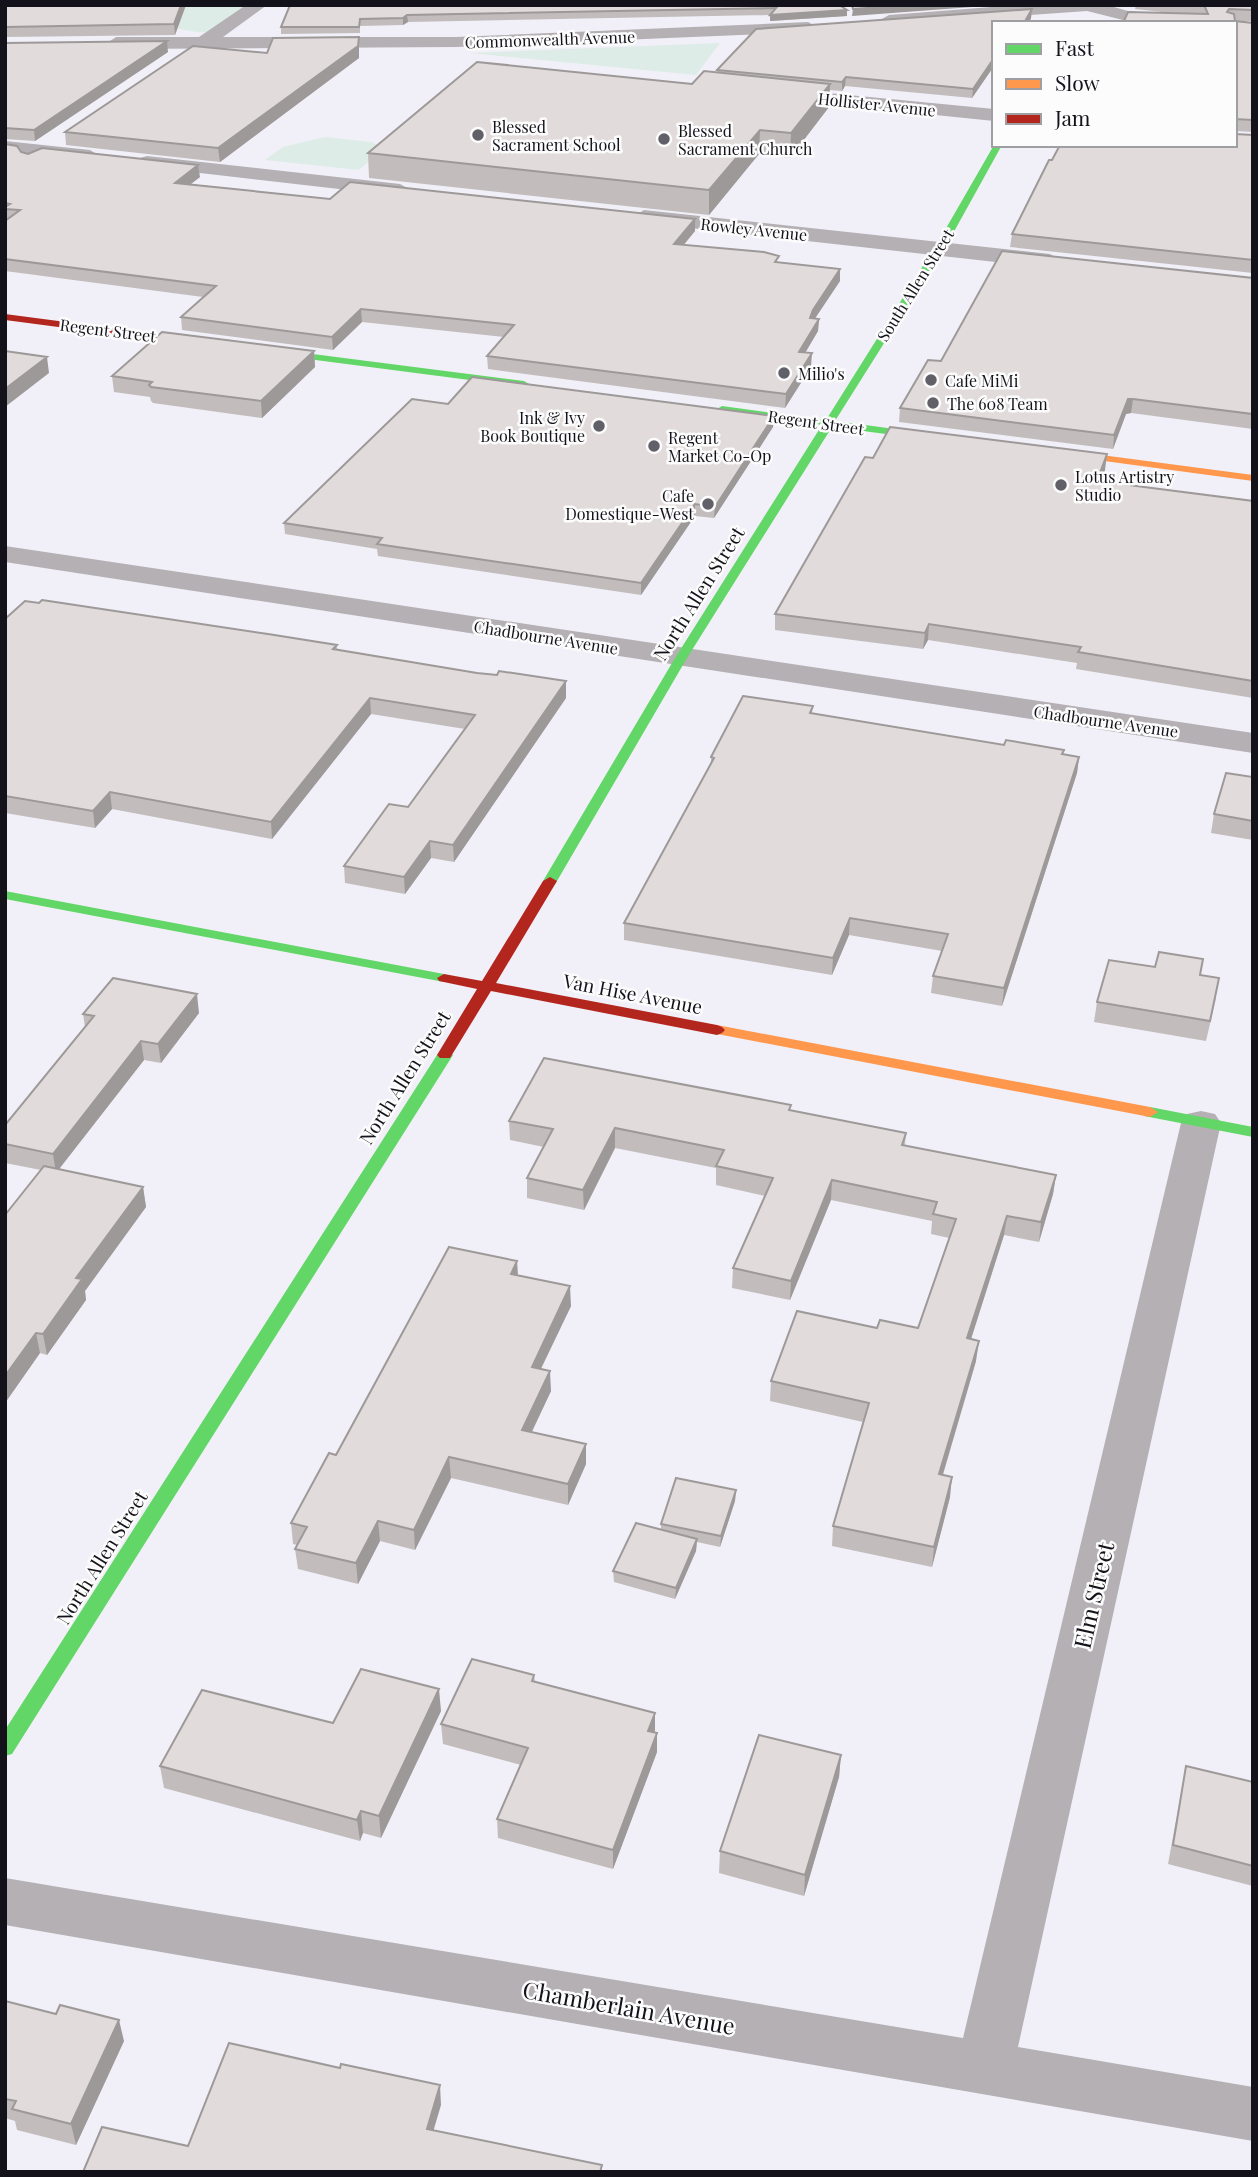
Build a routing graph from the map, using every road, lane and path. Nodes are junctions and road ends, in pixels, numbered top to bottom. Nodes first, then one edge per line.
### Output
1 (258, 5) edge
2 (1091, 5) edge
3 (1077, 21) edge
4 (1176, 21) edge
5 (868, 22) edge
6 (830, 25) edge
7 (204, 42) junction
8 (343, 42) junction
9 (102, 43) edge
10 (453, 62) dead end
11 (169, 65) edge
12 (761, 93) edge
13 (992, 115) edge
14 (68, 132) edge
15 (5, 147) edge
16 (998, 147) edge
17 (40, 151) junction
18 (14, 167) edge
19 (428, 193) edge
20 (622, 214) edge
21 (937, 248) junction
22 (1074, 264) edge
23 (5, 317) edge
24 (542, 386) edge
25 (701, 407) edge
26 (828, 423) junction
27 (960, 440) edge
28 (1041, 450) edge
29 (1253, 478) edge
30 (5, 554) edge
31 (681, 658) junction
32 (1253, 743) edge
33 (5, 895) edge
34 (488, 987) junction
35 (1201, 1123) junction
36 (1253, 1132) edge
37 (5, 1748) edge
38 (5, 1901) edge
39 (985, 2067) junction
40 (1253, 2114) edge

1 - 7 street
2 - 3 street
2 - 4 street
2 - 5 street
6 - 8 street, Commonwealth Avenue
7 - 8 street, Commonwealth Avenue
7 - 9 street, Commonwealth Avenue
7 - 11 street
8 - 10 street
12 - 13 street, Hollister Avenue
14 - 17 street
15 - 17 street
16 - 21 street, South Allen Street
17 - 18 street
17 - 19 street
20 - 21 street, Rowley Avenue
21 - 22 street, Rowley Avenue
21 - 26 street, South Allen Street
23 - 24 street, Regent Street
25 - 26 street, Regent Street
26 - 27 street, Regent Street
26 - 31 street, North Allen Street
28 - 29 street
30 - 31 street, Chadbourne Avenue
31 - 32 street, Chadbourne Avenue
31 - 34 street, North Allen Street
33 - 34 street, Van Hise Avenue
34 - 35 street, Van Hise Avenue
34 - 37 street, North Allen Street
35 - 36 street, Van Hise Avenue
35 - 39 street, Elm Street
38 - 39 street, Chamberlain Avenue
39 - 40 street, Chamberlain Avenue

